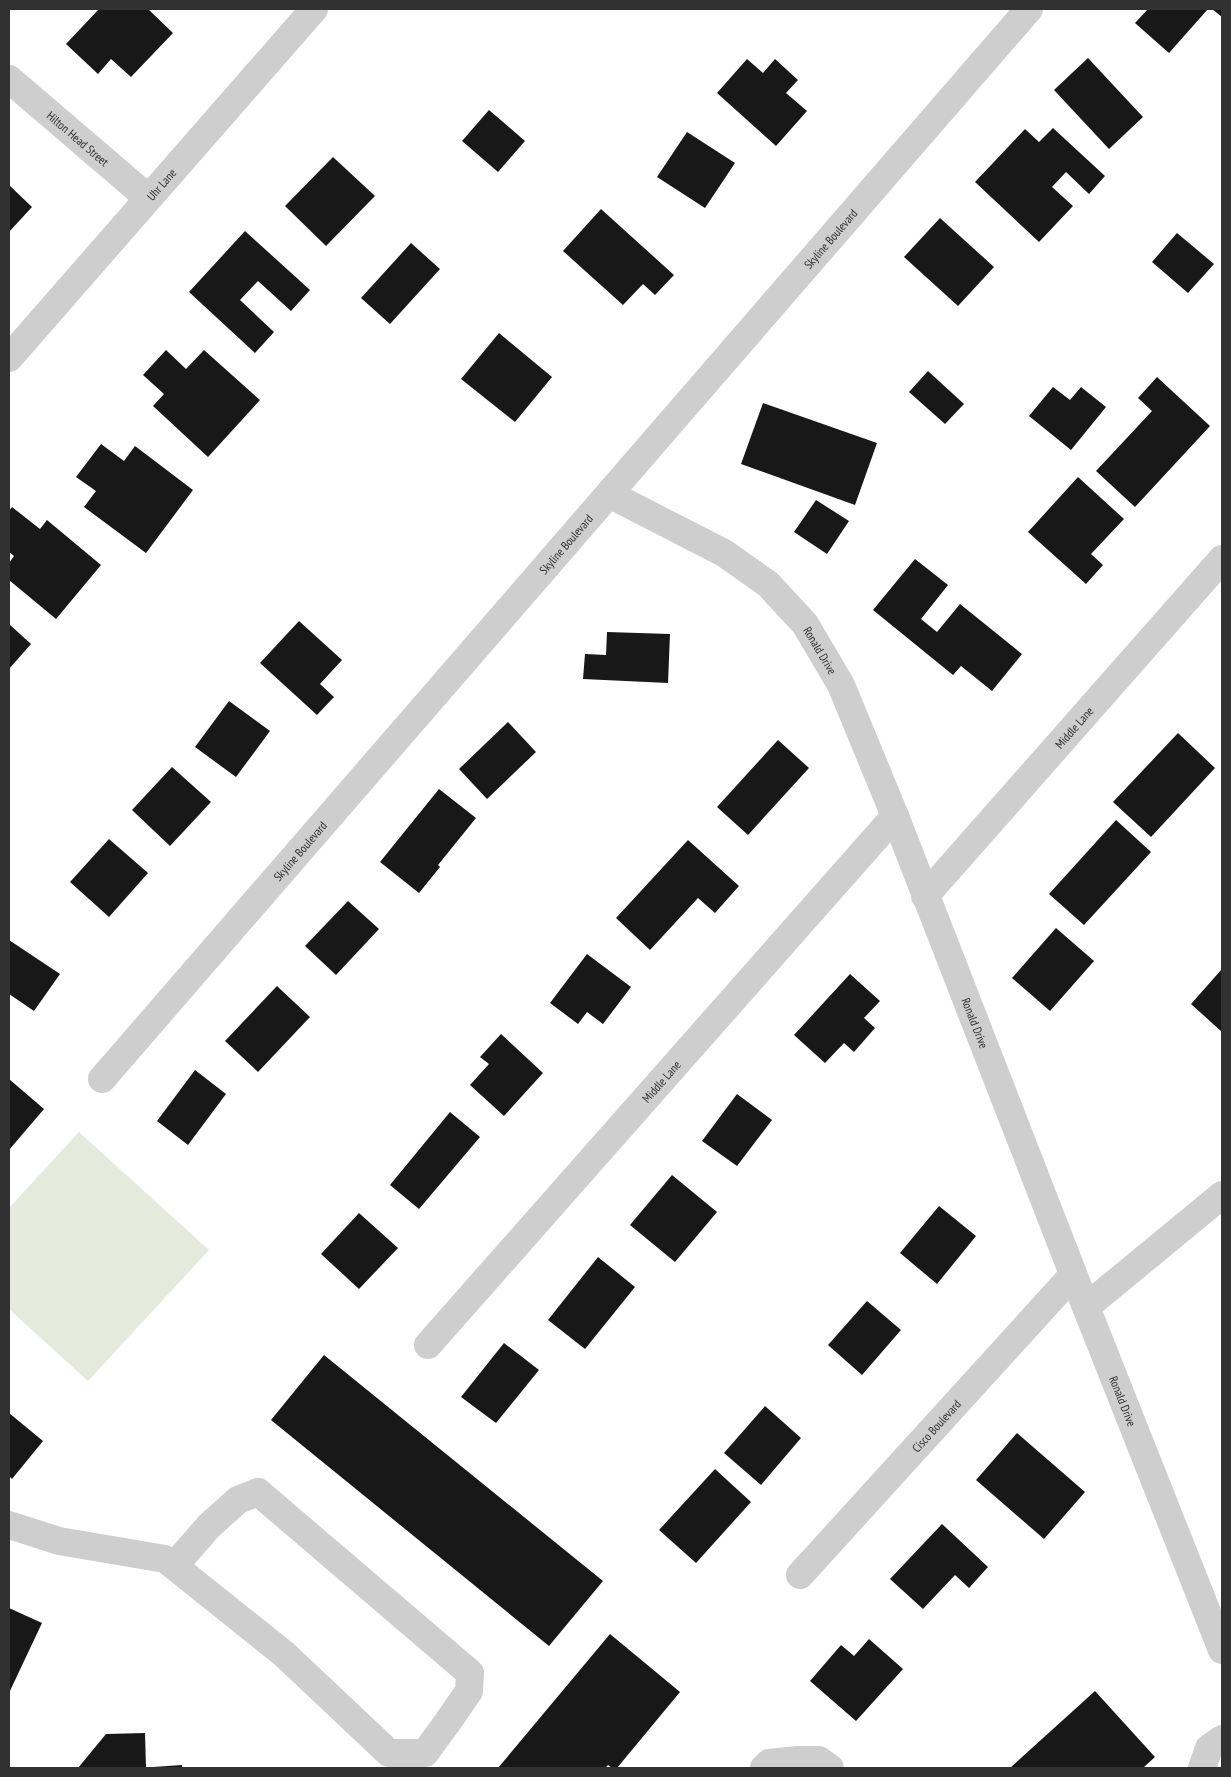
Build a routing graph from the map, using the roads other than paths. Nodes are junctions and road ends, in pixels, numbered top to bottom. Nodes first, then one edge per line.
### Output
1 (314, 9) edge
2 (1029, 9) edge
3 (9, 79) edge
4 (148, 198) junction
5 (9, 358) edge
6 (609, 494) junction
7 (1222, 559) edge
8 (895, 816) junction
9 (925, 896) junction
10 (102, 1079) dead end
11 (1222, 1195) edge
12 (1073, 1275) junction
13 (1086, 1307) junction
14 (428, 1345) dead end
15 (9, 1525) edge
16 (174, 1566) junction
17 (800, 1575) dead end
18 (1222, 1650) edge
19 (1222, 1739) edge
20 (764, 1768) edge
21 (830, 1768) edge
22 (1202, 1768) edge

1 - 4 street, Uhr Lane
2 - 6 street, Skyline Boulevard
3 - 4 street, Hilton Head Street
4 - 5 street, Uhr Lane
6 - 8 street, Ronald Drive
6 - 10 street, Skyline Boulevard
7 - 9 street, Middle Lane
8 - 9 street, Ronald Drive
8 - 14 street, Middle Lane
9 - 12 street, Ronald Drive
11 - 13 street
12 - 13 street, Ronald Drive
12 - 17 street, Cisco Boulevard
13 - 18 street, Ronald Drive
15 - 16 street
16 - 16 street
19 - 22 street
20 - 21 street

